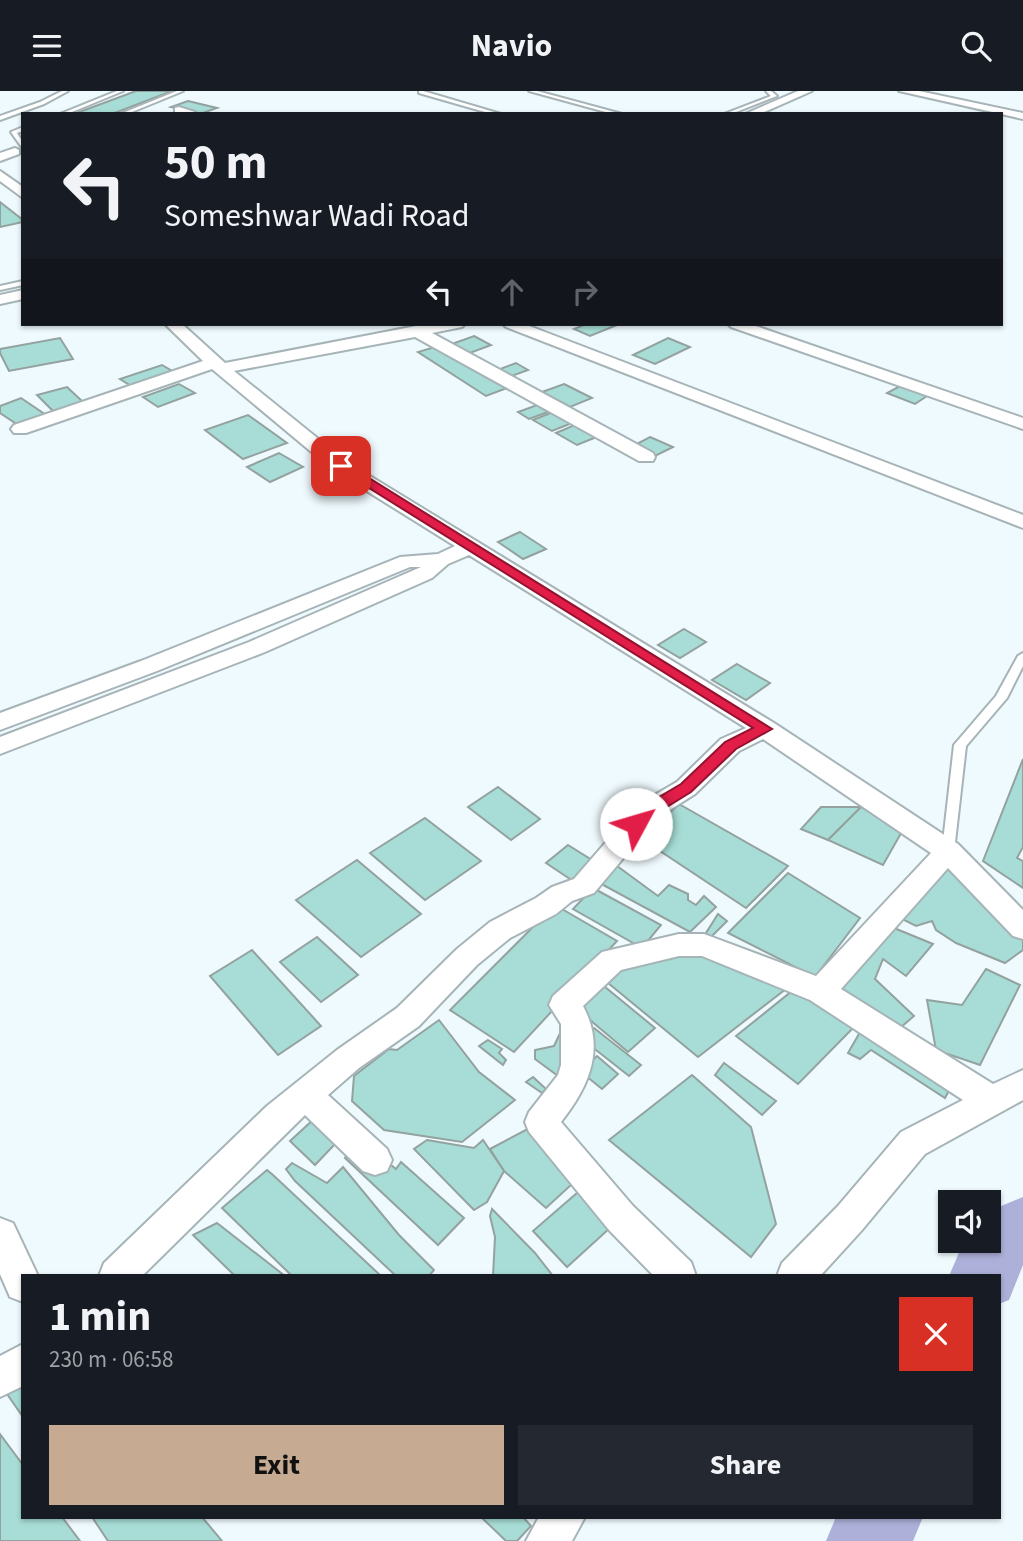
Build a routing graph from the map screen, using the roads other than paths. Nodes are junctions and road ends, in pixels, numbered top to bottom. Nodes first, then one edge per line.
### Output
1 (66, 91) edge
2 (121, 91) edge
3 (181, 91) edge
4 (423, 91) edge
5 (531, 91) edge
6 (768, 91) edge
7 (904, 91) edge
8 (960, 91) edge
9 (803, 93) edge
10 (941, 98) junction
11 (179, 110) dead end
12 (67, 112) edge
13 (127, 112) edge
14 (185, 112) edge
15 (492, 112) edge
16 (612, 112) edge
17 (731, 112) edge
18 (755, 112) edge
19 (1023, 116) edge
20 (0, 118) edge
21 (21, 130) edge
22 (20, 149) edge
23 (0, 157) edge
24 (0, 175) edge
25 (21, 191) edge
26 (21, 283) edge
27 (0, 288) edge
28 (21, 295) edge
29 (0, 300) edge
30 (175, 326) edge
31 (445, 326) edge
32 (517, 326) edge
33 (742, 326) edge
34 (416, 331) junction
35 (218, 366) junction
36 (1023, 424) edge
37 (20, 429) dead end
38 (646, 457) dead end
39 (1023, 522) edge
40 (472, 546) junction
41 (440, 560) junction
42 (1023, 656) edge
43 (0, 722) edge
44 (765, 729) junction
45 (0, 746) edge
46 (948, 851) junction
47 (1023, 928) edge
48 (821, 991) junction
49 (1023, 1084) edge
50 (306, 1095) junction
51 (992, 1100) junction
52 (375, 1160) dead end
53 (0, 1235) edge
54 (119, 1274) edge
55 (677, 1274) edge
56 (797, 1274) edge
57 (21, 1280) edge
58 (21, 1364) edge
59 (0, 1378) edge
60 (564, 1519) edge
61 (547, 1541) edge

1 - 20 lane
2 - 12 lane
3 - 13 lane
4 - 15 lane
5 - 16 lane
6 - 17 lane
7 - 10 street
8 - 10 street
9 - 18 street
10 - 19 street
11 - 14 street
21 - 22 lane
22 - 23 street
24 - 25 street
26 - 27 lane
28 - 29 street
30 - 35 street
31 - 34 street
32 - 39 street
33 - 36 street
34 - 35 street
34 - 38 street
35 - 37 street
35 - 40 street
40 - 41 street
40 - 44 street
41 - 43 street
41 - 45 street
42 - 46 lane
44 - 46 street
44 - 50 street
46 - 47 street
46 - 48 street
48 - 51 street
48 - 55 street
49 - 51 street
50 - 52 street
50 - 54 street
51 - 56 street
53 - 57 street
58 - 59 street
60 - 61 street

